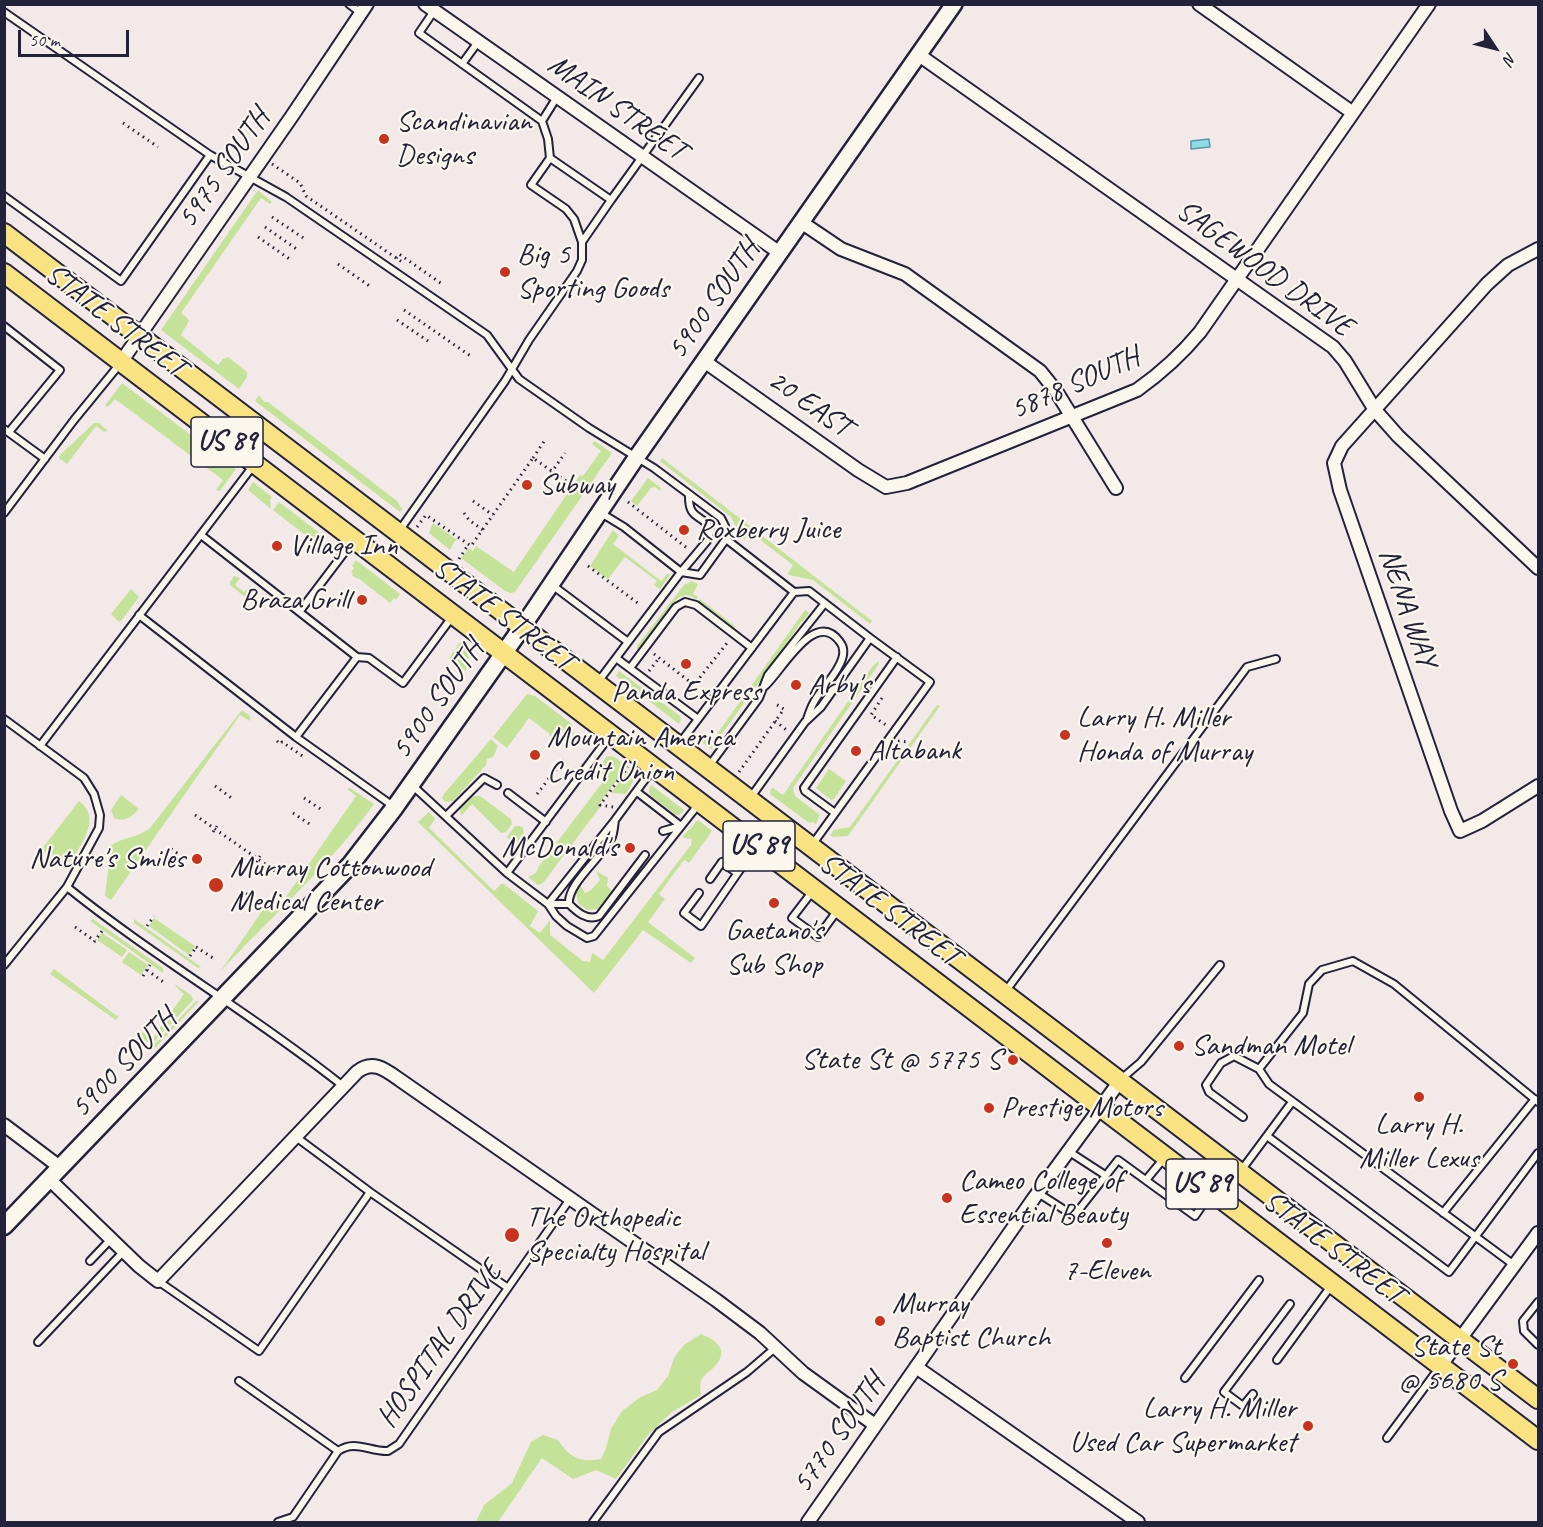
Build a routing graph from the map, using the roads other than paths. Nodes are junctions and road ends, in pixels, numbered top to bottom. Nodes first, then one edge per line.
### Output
1 (349, 4) edge
2 (954, 4) edge
3 (1199, 4) edge
4 (1429, 4) edge
5 (429, 8) edge
6 (364, 9) edge
7 (4, 12) edge
8 (478, 42) junction
9 (919, 55) junction
10 (462, 64) junction
11 (699, 78) dead end
12 (557, 97) junction
13 (1353, 112) junction
14 (542, 121) junction
15 (210, 155) junction
16 (642, 157) junction
17 (550, 158) junction
18 (249, 178) junction
19 (4, 196) edge
20 (611, 200) junction
21 (801, 222) junction
22 (4, 233) edge
23 (582, 242) junction
24 (1539, 249) edge
25 (780, 253) junction
26 (4, 273) edge
27 (1238, 279) junction
28 (4, 326) edge
29 (140, 335) junction
30 (704, 361) junction
31 (121, 362) junction
32 (512, 368) junction
33 (1375, 410) junction
34 (1071, 416) junction
35 (7, 430) edge
36 (636, 458) junction
37 (45, 459) junction
38 (256, 463) junction
39 (886, 488) joint
40 (1116, 488) dead end
41 (689, 494) junction
42 (600, 512) junction
43 (4, 513) edge
44 (399, 531) junction
45 (201, 535) junction
46 (355, 539) junction
47 (726, 539) junction
48 (1539, 568) edge
49 (681, 572) junction
50 (552, 584) junction
51 (794, 592) junction
52 (825, 603) junction
53 (300, 611) junction
54 (454, 614) junction
55 (140, 615) junction
56 (523, 626) junction
57 (870, 638) junction
58 (628, 642) junction
59 (752, 648) junction
60 (504, 653) junction
61 (357, 657) junction
62 (897, 657) junction
63 (616, 658) junction
64 (1276, 659) dead end
65 (630, 668) junction
66 (598, 683) junction
67 (763, 687) junction
68 (4, 719) edge
69 (698, 719) junction
70 (806, 722) junction
71 (612, 734) junction
72 (296, 737) junction
73 (679, 745) junction
74 (40, 746) junction
75 (655, 767) junction
76 (708, 767) junction
77 (497, 784) dead end
78 (411, 785) junction
79 (1539, 786) edge
80 (637, 792) junction
81 (508, 793) dead end
82 (750, 799) junction
83 (700, 802) junction
84 (395, 807) junction
85 (835, 813) junction
86 (446, 816) junction
87 (615, 820) junction
88 (546, 822) junction
89 (681, 825) junction
90 (663, 831) dead end
91 (757, 845) junction
92 (811, 845) junction
93 (645, 855) dead end
94 (507, 873) junction
95 (737, 873) junction
96 (710, 879) dead end
97 (67, 887) junction
98 (814, 889) junction
99 (699, 893) dead end
100 (548, 904) junction
101 (569, 904) junction
102 (840, 908) junction
103 (4, 965) edge
104 (1220, 965) dead end
105 (1004, 993) junction
106 (224, 999) junction
107 (1259, 1069) junction
108 (1120, 1081) junction
109 (343, 1086) junction
110 (1537, 1100) edge
111 (1292, 1102) junction
112 (1100, 1106) junction
113 (1243, 1117) dead end
114 (4, 1125) edge
115 (295, 1136) junction
116 (1267, 1136) junction
117 (1068, 1151) junction
118 (1539, 1153) edge
119 (1166, 1156) junction
120 (1240, 1172) junction
121 (56, 1174) junction
122 (1106, 1175) junction
123 (1146, 1180) junction
124 (1212, 1191) junction
125 (370, 1192) junction
126 (1038, 1193) junction
127 (570, 1199) junction
128 (1443, 1213) junction
129 (4, 1226) edge
130 (1539, 1233) edge
131 (1475, 1237) junction
132 (112, 1239) junction
133 (124, 1251) junction
134 (90, 1261) dead end
135 (1514, 1266) junction
136 (1259, 1280) dead end
137 (158, 1281) junction
138 (1333, 1283) junction
139 (508, 1288) junction
140 (1539, 1302) edge
141 (1290, 1304) dead end
142 (1459, 1339) junction
143 (38, 1342) dead end
144 (1539, 1345) edge
145 (775, 1347) junction
146 (1277, 1360) dead end
147 (1441, 1365) junction
148 (916, 1367) junction
149 (1185, 1378) dead end
150 (239, 1381) dead end
151 (1253, 1394) dead end
152 (1539, 1399) edge
153 (875, 1425) junction
154 (1387, 1438) dead end
155 (1539, 1440) edge
156 (338, 1451) junction
157 (278, 1522) edge
158 (593, 1522) edge
159 (808, 1522) edge
160 (1138, 1522) edge

1 - 6 lane
2 - 9 street, 5900 SOUTH
3 - 13 street
4 - 13 street, 5878 SOUTH
5 - 8 street, MAIN STREET
5 - 10 lane
6 - 18 street, 5975 SOUTH
7 - 15 lane
8 - 10 lane
8 - 12 street, MAIN STREET
9 - 21 street, 5900 SOUTH
9 - 27 street, SAGEWOOD DRIVE
10 - 14 lane
11 - 16 lane
12 - 14 lane
12 - 16 street, MAIN STREET
13 - 27 street, 5878 SOUTH
14 - 17 lane
15 - 18 lane
15 - 19 lane
16 - 20 lane
16 - 25 street, MAIN STREET
17 - 20 lane
17 - 23 lane
18 - 29 street, 5975 SOUTH
18 - 32 lane
20 - 23 lane
21 - 25 street, 5900 SOUTH
21 - 34 street
22 - 29 main road, STATE STREET / US 89
23 - 32 lane
24 - 33 street, NENA WAY
25 - 30 street, 5900 SOUTH
26 - 31 main road, STATE STREET / US 89
27 - 33 street, SAGEWOOD DRIVE
27 - 34 street, 5878 SOUTH
28 - 35 lane
29 - 31 street, 5975 SOUTH
29 - 44 main road, STATE STREET / US 89
30 - 36 street, 5900 SOUTH
30 - 39 street, 20 EAST
31 - 37 lane
31 - 38 main road, STATE STREET / US 89
32 - 36 lane
32 - 44 lane
33 - 48 street, SAGEWOOD DRIVE
33 - 79 street, NENA WAY
34 - 39 street, 5878 SOUTH
34 - 40 street
35 - 37 lane
36 - 41 lane
36 - 42 street, 5900 SOUTH
37 - 43 lane
38 - 45 lane
38 - 46 main road, STATE STREET / US 89
41 - 47 lane
41 - 49 lane
42 - 49 lane
42 - 50 street, 5900 SOUTH
44 - 56 main road, STATE STREET / US 89
45 - 53 lane
45 - 55 lane
46 - 53 lane
46 - 54 main road, STATE STREET / US 89
47 - 49 lane
47 - 51 lane
49 - 58 lane
50 - 56 street, 5900 SOUTH
50 - 58 lane
51 - 52 lane
51 - 59 lane
52 - 57 lane
52 - 67 lane
53 - 61 lane
54 - 60 main road, STATE STREET / US 89
54 - 61 lane
55 - 72 lane
55 - 74 lane
56 - 60 main road, 5900 SOUTH
56 - 66 main road, STATE STREET / US 89
57 - 62 lane
57 - 70 lane
58 - 63 lane
59 - 65 lane
59 - 69 lane
60 - 71 main road, STATE STREET / US 89
60 - 78 main road, 5900 SOUTH
61 - 72 lane
62 - 85 lane
62 - 85 lane
63 - 65 lane
63 - 66 lane
64 - 105 lane
65 - 69 lane
66 - 73 main road, STATE STREET / US 89
67 - 70 lane
67 - 76 lane
68 - 74 lane
69 - 73 lane
70 - 82 lane
71 - 75 main road, STATE STREET / US 89
71 - 88 lane
72 - 84 lane
73 - 76 main road, STATE STREET / US 89
74 - 97 lane
75 - 80 lane
75 - 83 main road, STATE STREET / US 89
76 - 82 main road, STATE STREET / US 89
77 - 86 lane
78 - 84 main road, 5900 SOUTH
78 - 86 lane
80 - 87 lane
80 - 89 lane
81 - 88 lane
82 - 92 main road, STATE STREET / US 89
83 - 89 lane
83 - 91 main road, STATE STREET / US 89
84 - 106 main road, 5900 SOUTH
85 - 92 lane
86 - 94 lane
87 - 100 lane
87 - 101 lane
88 - 94 lane
89 - 90 lane
89 - 100 lane
91 - 95 lane
91 - 98 main road, STATE STREET / US 89
92 - 105 main road, STATE STREET / US 89
93 - 101 lane
94 - 100 lane
95 - 96 lane
95 - 99 lane
97 - 103 lane
97 - 106 lane
98 - 102 main road, STATE STREET / US 89
98 - 102 lane
100 - 101 lane
102 - 112 main road, STATE STREET / US 89
104 - 108 lane
105 - 108 main road, STATE STREET / US 89
106 - 109 lane
106 - 121 main road, 5900 SOUTH
107 - 110 lane
107 - 111 lane
107 - 113 lane
108 - 112 street, 5770 SOUTH
108 - 120 main road, STATE STREET / US 89
109 - 115 street
109 - 127 street
110 - 128 lane
111 - 116 lane
111 - 128 lane
112 - 117 street, 5770 SOUTH
112 - 119 main road, STATE STREET / US 89
114 - 121 street
115 - 125 lane
115 - 137 street
116 - 120 lane
116 - 131 lane
117 - 122 lane
117 - 126 street, 5770 SOUTH
118 - 131 lane
119 - 123 lane
119 - 124 main road, STATE STREET / US 89
120 - 142 main road, STATE STREET / US 89
121 - 129 main road, 5900 SOUTH
121 - 132 street
122 - 123 lane
122 - 126 lane
123 - 124 lane
124 - 138 main road, STATE STREET / US 89
125 - 137 lane
125 - 139 lane
126 - 148 street, 5770 SOUTH
127 - 139 lane, HOSPITAL DRIVE
127 - 145 street
128 - 131 lane
130 - 135 street
131 - 135 lane
132 - 133 street
132 - 134 lane
133 - 137 street
133 - 143 lane
135 - 142 street
136 - 149 lane
138 - 146 lane
138 - 147 main road, STATE STREET / US 89
139 - 156 lane, HOSPITAL DRIVE
140 - 144 lane
141 - 151 lane
142 - 147 street
142 - 152 main road, STATE STREET / US 89
145 - 153 street
145 - 158 lane
147 - 154 lane
147 - 155 main road, STATE STREET / US 89
148 - 153 street, 5770 SOUTH
148 - 160 street
150 - 156 lane
153 - 159 street, 5770 SOUTH
156 - 157 lane

